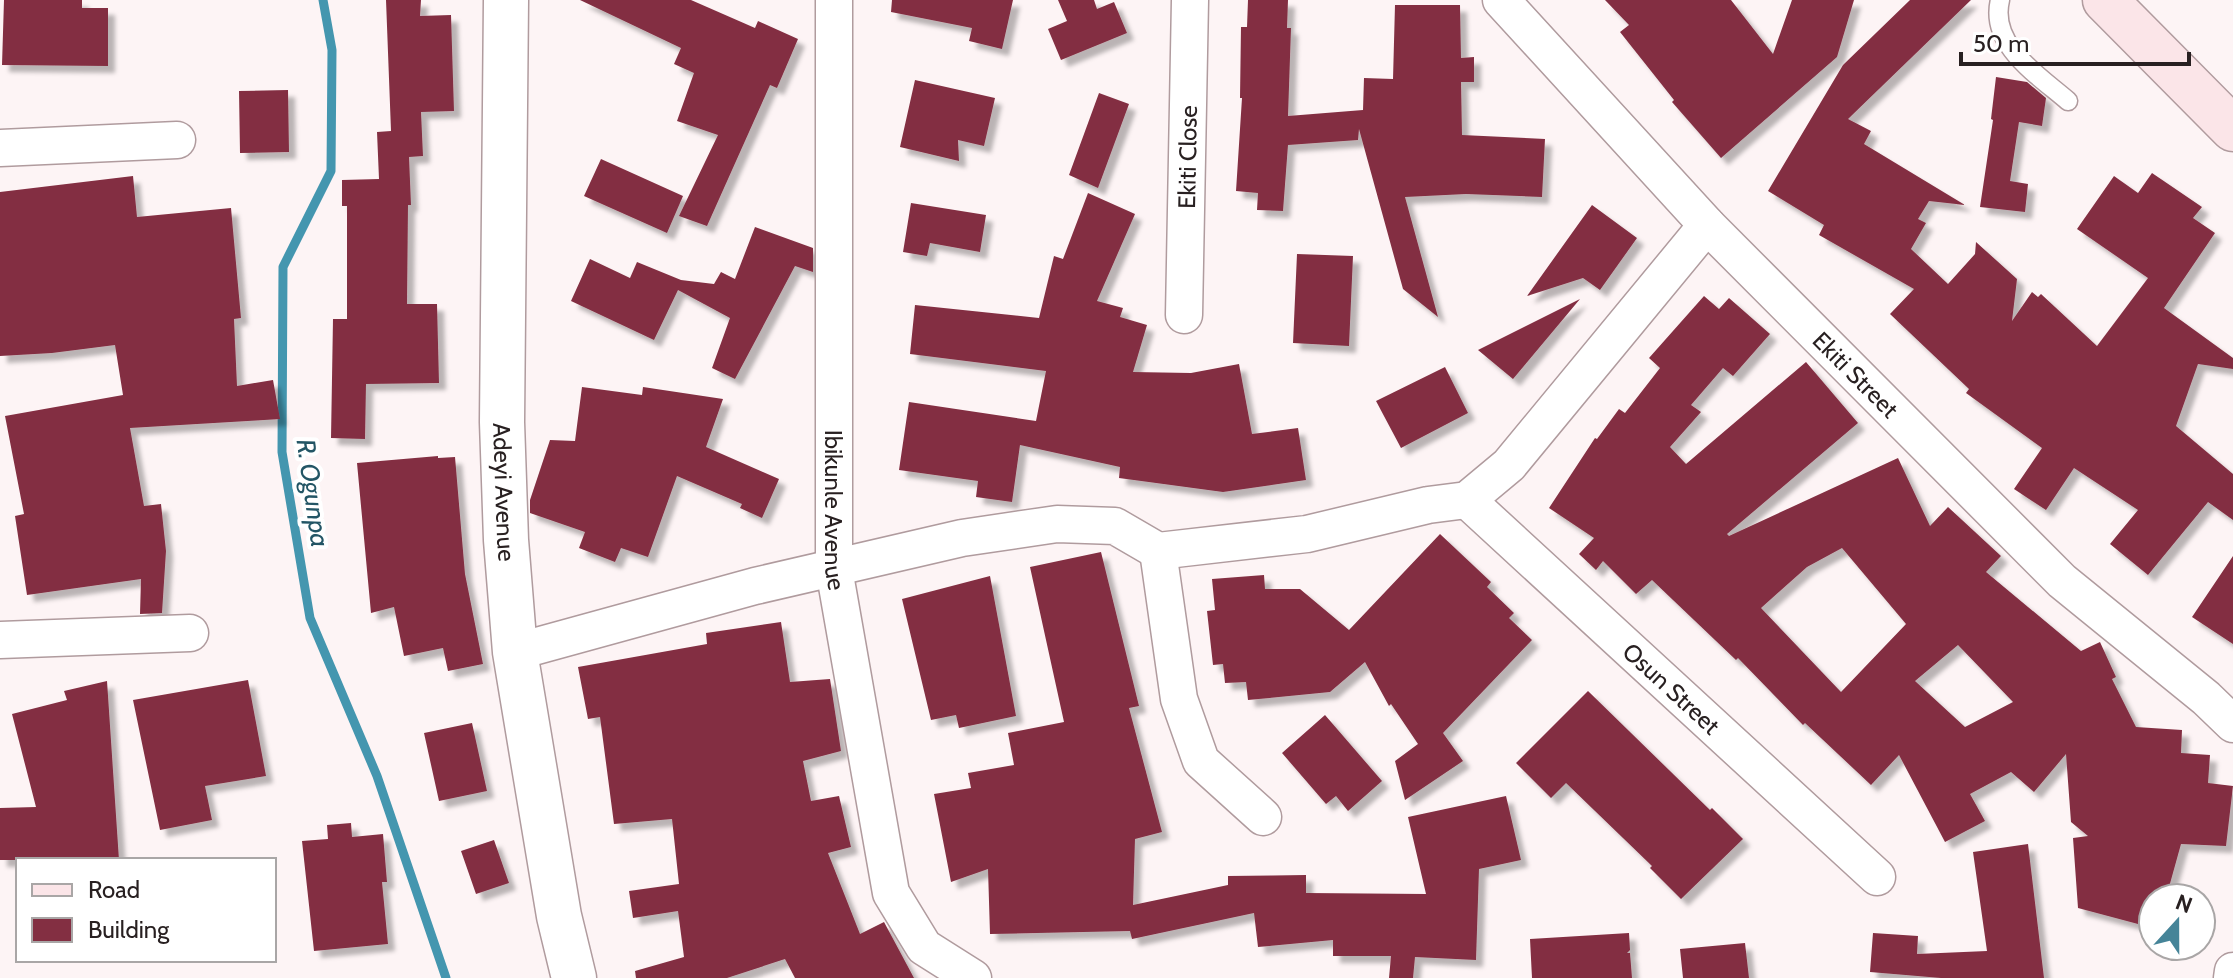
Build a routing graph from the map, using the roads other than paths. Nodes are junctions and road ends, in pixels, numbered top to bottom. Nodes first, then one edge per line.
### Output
1 (506, 0) edge
2 (834, 0) edge
3 (1190, 0) edge
4 (1501, 0) edge
5 (2000, 0) edge
6 (2105, 0) edge
7 (2068, 101) dead end
8 (2233, 129) edge
9 (177, 140) dead end
10 (0, 148) edge
11 (1707, 225) junction
12 (1184, 315) dead end
13 (1467, 500) junction
14 (1158, 551) junction
15 (834, 569) junction
16 (190, 633) dead end
17 (0, 640) edge
18 (515, 652) junction
19 (2233, 724) edge
20 (1263, 817) dead end
21 (1877, 877) dead end
22 (2233, 971) edge
23 (574, 978) edge
24 (973, 978) edge
25 (2232, 978) edge

1 - 18 street, Adeyi Avenue
2 - 15 street, Ibikunle Avenue
3 - 12 street, Ekiti Close
4 - 11 street, Ekiti Street
5 - 7 lane
6 - 8 main road
9 - 10 street
11 - 13 street
11 - 19 street, Ekiti Street
13 - 14 street
13 - 21 street, Osun Street
14 - 15 street
14 - 20 street
15 - 18 street
15 - 24 street, Ibikunle Avenue
16 - 17 street
18 - 23 street, Adeyi Avenue
22 - 25 street

